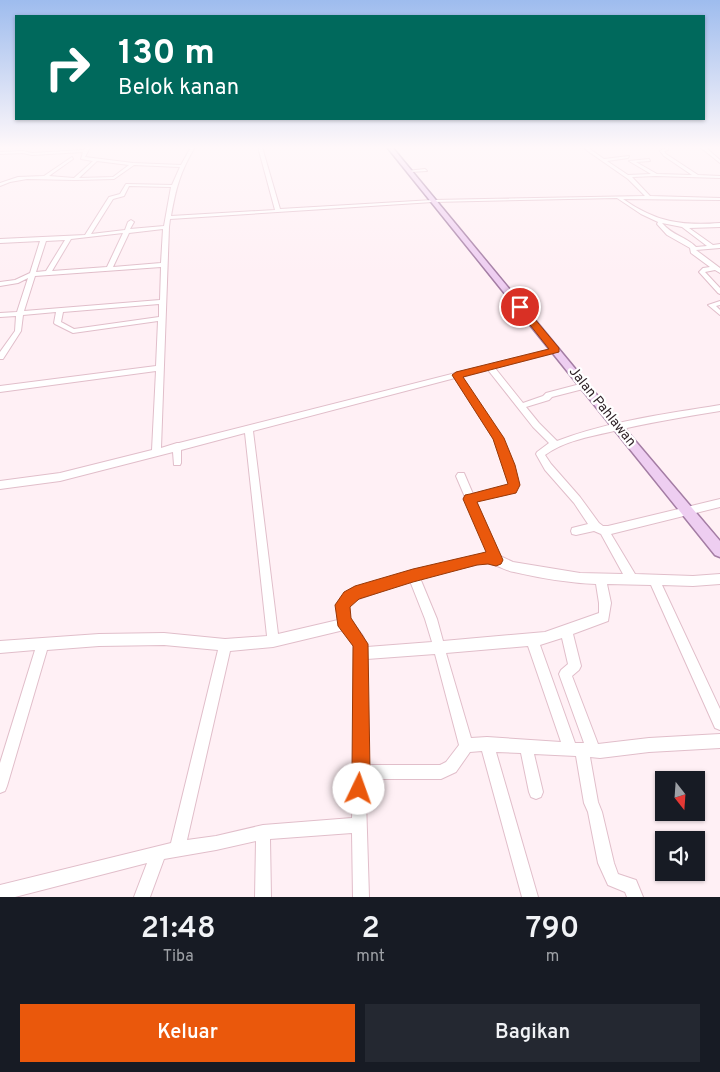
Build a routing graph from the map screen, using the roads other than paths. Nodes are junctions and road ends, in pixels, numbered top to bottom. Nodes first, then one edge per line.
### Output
1 (126, 189) edge
2 (173, 189) edge
3 (272, 189) edge
4 (423, 189) edge
5 (640, 189) edge
6 (618, 197) junction
7 (649, 198) junction
8 (720, 200) edge
9 (433, 201) junction
10 (278, 210) junction
11 (669, 216) dead end
12 (167, 218) junction
13 (657, 221) junction
14 (131, 222) dead end
15 (720, 225) edge
16 (683, 226) junction
17 (166, 227) junction
18 (128, 231) junction
19 (87, 236) junction
20 (69, 238) junction
21 (43, 240) junction
22 (0, 241) edge
23 (720, 246) edge
24 (712, 247) junction
25 (693, 249) junction
26 (164, 266) junction
27 (109, 269) junction
28 (719, 269) edge
29 (48, 273) junction
30 (32, 274) junction
31 (0, 284) edge
32 (719, 289) edge
33 (162, 302) junction
34 (720, 303) edge
35 (60, 310) junction
36 (20, 313) junction
37 (720, 313) edge
38 (0, 315) edge
39 (161, 318) junction
40 (556, 350) junction
41 (0, 357) edge
42 (490, 367) junction
43 (158, 368) junction
44 (456, 375) junction
45 (584, 386) junction
46 (0, 389) edge
47 (521, 406) junction
48 (720, 408) edge
49 (616, 426) junction
50 (249, 428) junction
51 (555, 444) junction
52 (177, 446) junction
53 (156, 452) junction
54 (176, 463) dead end
55 (460, 476) dead end
56 (0, 485) edge
57 (470, 499) junction
58 (720, 503) edge
59 (688, 511) junction
60 (600, 529) junction
61 (576, 531) dead end
62 (720, 551) edge
63 (496, 560) junction
64 (413, 575) junction
65 (601, 579) junction
66 (720, 579) edge
67 (632, 580) junction
68 (654, 580) junction
69 (345, 624) junction
70 (566, 630) junction
71 (532, 640) junction
72 (273, 641) junction
73 (43, 644) junction
74 (225, 645) junction
75 (0, 647) edge
76 (439, 649) junction
77 (360, 654) junction
78 (720, 723) edge
79 (720, 741) edge
80 (487, 744) junction
81 (466, 746) junction
82 (526, 747) junction
83 (582, 749) junction
84 (361, 772) junction
85 (0, 786) edge
86 (536, 792) dead end
87 (359, 826) junction
88 (263, 832) junction
89 (177, 849) junction
90 (159, 852) junction
91 (0, 894) edge
92 (142, 897) edge
93 (262, 897) edge
94 (361, 897) edge
95 (530, 897) edge
96 (635, 897) edge

1 - 19 street
2 - 12 street
3 - 10 street
4 - 9 main road, Jalan Pahlawan
5 - 7 street
6 - 7 street
6 - 9 street
6 - 13 street
7 - 8 street
9 - 10 street
9 - 40 main road, Jalan Pahlawan
10 - 12 street
11 - 16 street
12 - 17 street
13 - 16 street
13 - 25 street
14 - 18 street
15 - 16 street
16 - 24 street
17 - 18 street
17 - 26 street
18 - 19 street
18 - 27 street
19 - 20 street
20 - 21 street
20 - 29 street
21 - 22 street
21 - 30 street
23 - 24 street
24 - 25 street
25 - 28 street
26 - 27 street
26 - 33 street
27 - 29 street
28 - 32 street
29 - 30 street
30 - 31 street
30 - 36 street
33 - 35 street
33 - 39 street
34 - 37 street
35 - 36 street
35 - 39 street
36 - 38 street
36 - 41 street
39 - 43 street
40 - 42 street
40 - 45 main road, Jalan Pahlawan
42 - 44 street
42 - 47 street
43 - 46 street
43 - 53 street
44 - 50 street
44 - 57 street
45 - 47 street
45 - 49 main road, Jalan Pahlawan
47 - 51 street
48 - 49 street
49 - 51 street
49 - 59 main road, Jalan Pahlawan
50 - 52 street
50 - 72 street
51 - 60 street
52 - 53 street
52 - 54 street
53 - 56 street
55 - 57 street
57 - 63 street
58 - 59 street
59 - 60 street
59 - 62 main road, Jalan Pahlawan
60 - 61 street
60 - 67 street
63 - 64 street
63 - 65 street
64 - 69 street
64 - 76 street
65 - 67 street
65 - 70 street
66 - 68 street
67 - 68 street
68 - 78 street
69 - 72 street
69 - 77 street
70 - 71 street
70 - 83 street
71 - 76 street
71 - 83 street
72 - 74 street
73 - 74 street
73 - 75 street
73 - 85 street
74 - 89 street
76 - 77 street
76 - 81 street
77 - 84 street
79 - 83 street
80 - 81 street
80 - 82 street
80 - 95 street
81 - 84 street
82 - 83 street
82 - 86 street
83 - 96 street
84 - 87 street
87 - 88 street
87 - 94 street
88 - 89 street
88 - 93 street
89 - 90 street
90 - 91 street
90 - 92 street

